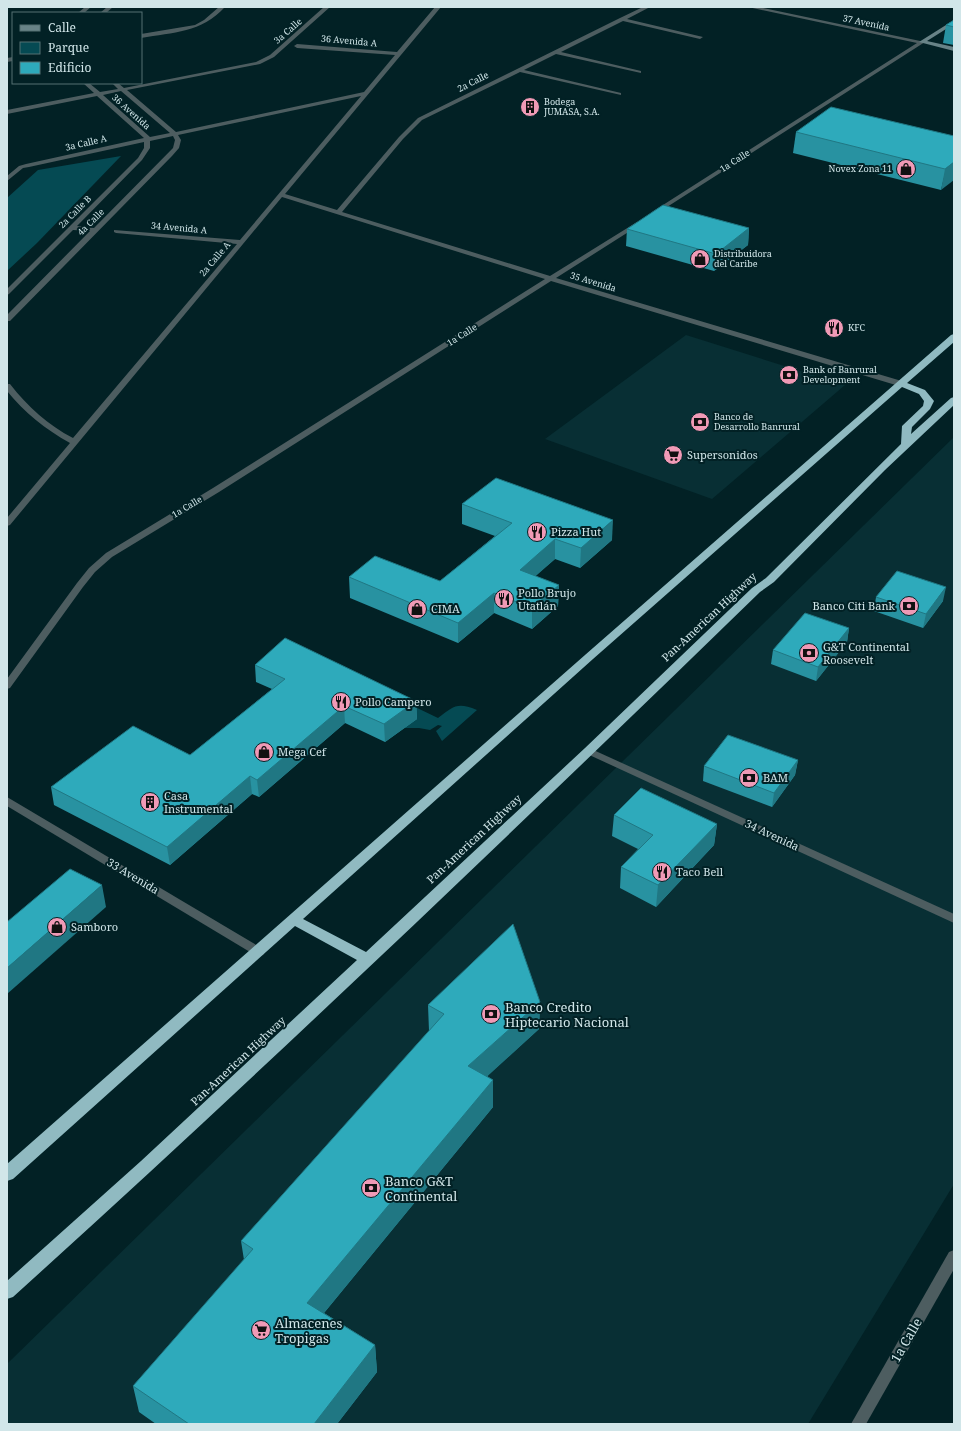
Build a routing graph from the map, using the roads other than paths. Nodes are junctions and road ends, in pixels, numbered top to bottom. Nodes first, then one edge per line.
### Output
1 (222, 7) edge
2 (327, 7) edge
3 (438, 7) edge
4 (648, 7) edge
5 (751, 7) edge
6 (622, 19) junction
7 (954, 22) edge
8 (142, 36) edge
9 (700, 37) dead end
10 (922, 42) junction
11 (297, 46) dead end
12 (954, 50) edge
13 (555, 52) junction
14 (399, 54) junction
15 (519, 70) junction
16 (639, 72) dead end
17 (87, 84) edge
18 (116, 84) edge
19 (122, 90) junction
20 (366, 93) junction
21 (98, 94) junction
22 (619, 94) dead end
23 (7, 112) edge
24 (174, 133) junction
25 (147, 138) junction
26 (7, 179) edge
27 (280, 195) junction
28 (338, 213) junction
29 (650, 216) edge
30 (643, 220) edge
31 (73, 228) junction
32 (96, 230) junction
33 (116, 231) dead end
34 (241, 242) junction
35 (551, 279) junction
36 (7, 293) edge
37 (7, 319) edge
38 (954, 337) edge
39 (902, 384) junction
40 (7, 386) edge
41 (954, 400) edge
42 (74, 442) junction
43 (906, 446) junction
44 (7, 523) edge
45 (7, 686) edge
46 (589, 751) junction
47 (7, 801) edge
48 (954, 919) edge
49 (294, 920) junction
50 (259, 952) junction
51 (367, 959) junction
52 (7, 1174) edge
53 (954, 1256) edge
54 (7, 1292) edge
55 (858, 1424) edge

1 - 8 street
2 - 19 street, 3a Calle
3 - 14 street, 2a Calle A
4 - 6 street, 2a Calle
5 - 10 street, 37 Avenida
6 - 9 street
6 - 13 street, 2a Calle
7 - 10 street, 1a Calle
10 - 12 street, 37 Avenida
10 - 29 street, 1a Calle
11 - 14 street, 36 Avenida A
13 - 15 street, 2a Calle
13 - 16 street
14 - 20 street, 2a Calle A
15 - 22 street
15 - 28 street, 2a Calle
17 - 21 street, 36 Avenida
18 - 19 street, 36 Avenida
19 - 21 street, 3a Calle
19 - 24 street, 36 Avenida
20 - 24 street, 3a Calle A
20 - 27 street, 2a Calle A
21 - 23 street, 3a Calle
21 - 25 street, 36 Avenida
24 - 25 street, 3a Calle A
24 - 32 street, 4a Calle
25 - 26 street, 3a Calle A
25 - 31 street, 2a Calle B
27 - 28 street, 35 Avenida
27 - 34 street, 2a Calle A
28 - 35 street, 35 Avenida
30 - 35 street, 1a Calle
31 - 32 street
31 - 36 street, 2a Calle B
32 - 37 street, 4a Calle
33 - 34 street, 34 Avenida A
34 - 42 street, 2a Calle A
35 - 39 street, 35 Avenida
35 - 45 street, 1a Calle
38 - 39 highway
39 - 43 highway
39 - 49 highway
40 - 42 street
41 - 43 highway, Pan-American Highway
42 - 44 street, 2a Calle A
43 - 46 highway, Pan-American Highway
46 - 48 street, 34 Avenida
46 - 51 highway, Pan-American Highway
47 - 50 street, 33 Avenida
49 - 50 highway
49 - 51 highway
50 - 52 highway
51 - 54 highway, Pan-American Highway
53 - 55 street, 1a Calle

